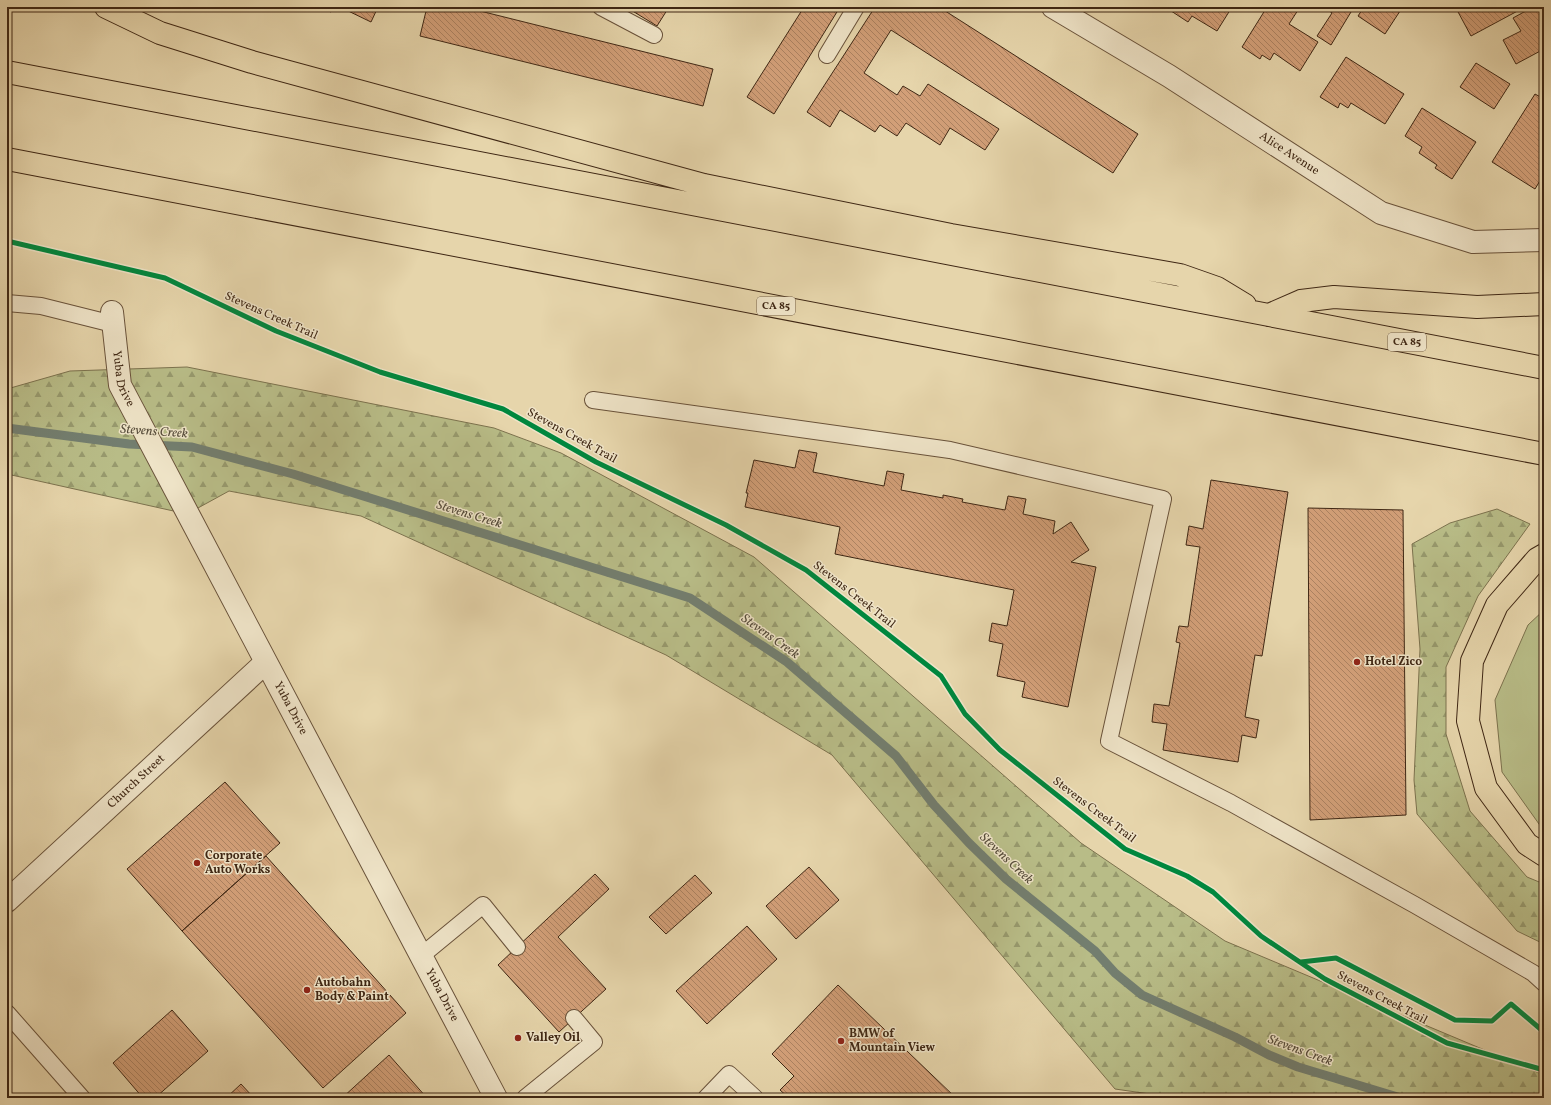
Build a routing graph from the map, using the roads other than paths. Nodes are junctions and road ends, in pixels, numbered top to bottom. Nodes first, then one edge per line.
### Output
1 (106, 7) edge
2 (601, 7) edge
3 (856, 7) edge
4 (1054, 7) edge
5 (654, 35) dead end
6 (827, 55) dead end
7 (7, 72) edge
8 (7, 159) edge
9 (1544, 240) edge
10 (7, 303) edge
11 (1544, 304) edge
12 (1263, 314) junction
13 (113, 318) joint
14 (1544, 368) edge
15 (593, 400) dead end
16 (1544, 454) edge
17 (1544, 555) edge
18 (266, 664) junction
19 (1544, 855) edge
20 (7, 901) edge
21 (517, 947) dead end
22 (421, 956) junction
23 (1544, 983) edge
24 (7, 1013) edge
25 (574, 1018) dead end
26 (82, 1098) edge
27 (496, 1098) edge
28 (525, 1098) edge
29 (706, 1098) edge
30 (755, 1098) edge

1 - 12 highway
2 - 5 lane
3 - 6 lane
4 - 9 street, Alice Avenue
7 - 12 highway, CA 85
8 - 16 highway, CA 85
10 - 13 lane
11 - 12 highway
12 - 14 highway, CA 85
13 - 18 street, Yuba Drive
15 - 23 lane
17 - 19 highway
18 - 20 street, Church Street
18 - 22 street, Yuba Drive
21 - 22 lane
22 - 27 street, Yuba Drive
24 - 26 lane
25 - 28 lane
29 - 30 lane

